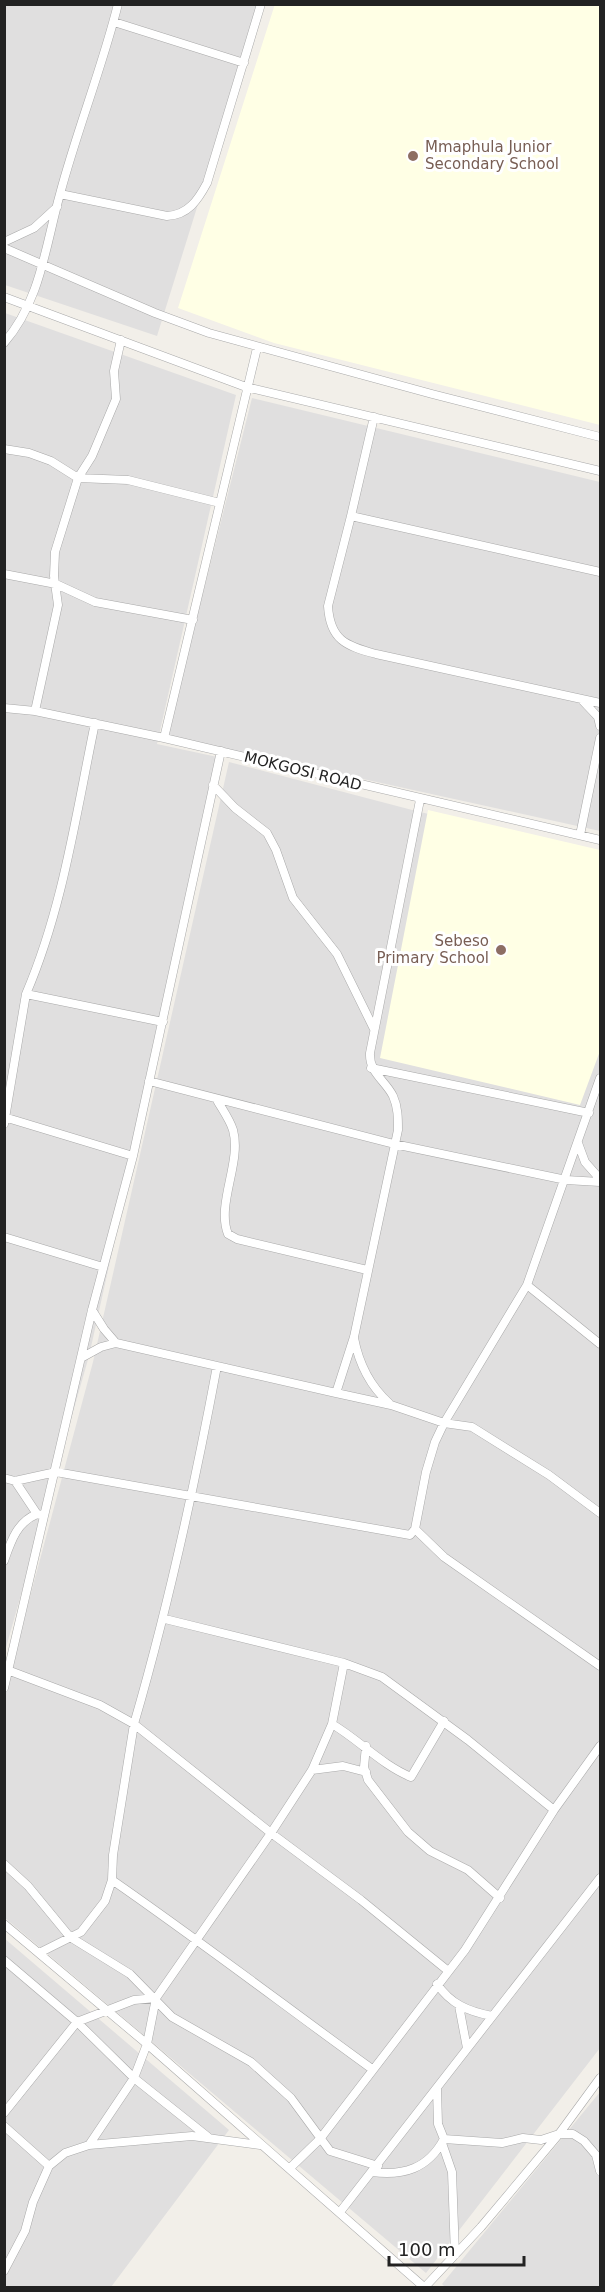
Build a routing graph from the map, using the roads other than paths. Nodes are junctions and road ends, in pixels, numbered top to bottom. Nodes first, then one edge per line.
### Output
1 (118, 4) edge
2 (261, 4) edge
3 (114, 21) junction
4 (244, 63) junction
5 (60, 194) junction
6 (57, 207) junction
7 (4, 242) edge
8 (4, 248) edge
9 (45, 263) junction
10 (4, 297) edge
11 (29, 306) junction
12 (121, 340) junction
13 (4, 343) edge
14 (257, 348) junction
15 (246, 387) junction
16 (374, 417) junction
17 (600, 437) edge
18 (4, 448) edge
19 (600, 471) edge
20 (78, 478) junction
21 (220, 503) junction
22 (351, 516) junction
23 (600, 572) edge
24 (4, 574) edge
25 (56, 584) junction
26 (193, 620) junction
27 (581, 699) junction
28 (600, 703) edge
29 (4, 708) edge
30 (35, 711) junction
31 (96, 723) junction
32 (600, 726) edge
33 (164, 738) junction
34 (600, 738) edge
35 (221, 751) junction
36 (213, 785) junction
37 (420, 800) junction
38 (580, 835) junction
39 (600, 840) edge
40 (26, 994) junction
41 (163, 1022) junction
42 (374, 1029) junction
43 (371, 1068) junction
44 (600, 1078) edge
45 (149, 1081) junction
46 (597, 1098) edge
47 (217, 1100) junction
48 (589, 1113) junction
49 (5, 1120) edge
50 (578, 1142) junction
51 (394, 1144) junction
52 (133, 1156) junction
53 (566, 1180) junction
54 (600, 1181) edge
55 (4, 1237) edge
56 (103, 1267) junction
57 (367, 1270) junction
58 (527, 1285) junction
59 (92, 1310) junction
60 (354, 1337) junction
61 (116, 1343) junction
62 (600, 1344) edge
63 (81, 1358) junction
64 (217, 1366) junction
65 (336, 1393) junction
66 (391, 1404) junction
67 (444, 1423) junction
68 (56, 1472) junction
69 (4, 1478) edge
70 (15, 1481) junction
71 (193, 1497) junction
72 (600, 1514) edge
73 (40, 1515) junction
74 (415, 1528) junction
75 (4, 1561) edge
76 (165, 1619) junction
77 (344, 1663) junction
78 (600, 1666) edge
79 (10, 1671) junction
80 (4, 1688) edge
81 (444, 1721) junction
82 (134, 1724) junction
83 (332, 1724) junction
84 (366, 1746) junction
85 (600, 1746) edge
86 (312, 1770) junction
87 (366, 1772) junction
88 (554, 1810) junction
89 (271, 1833) junction
90 (4, 1864) edge
91 (600, 1878) edge
92 (112, 1880) junction
93 (500, 1898) junction
94 (4, 1924) edge
95 (70, 1936) junction
96 (196, 1938) junction
97 (39, 1953) junction
98 (4, 1960) edge
99 (447, 1971) junction
100 (437, 1984) junction
101 (156, 1998) junction
102 (459, 2006) junction
103 (108, 2012) junction
104 (492, 2016) junction
105 (77, 2022) junction
106 (147, 2044) junction
107 (467, 2048) junction
108 (372, 2069) junction
109 (134, 2078) junction
110 (600, 2078) edge
111 (437, 2089) junction
112 (4, 2113) edge
113 (4, 2126) edge
114 (560, 2134) junction
115 (207, 2137) junction
116 (320, 2139) junction
117 (443, 2141) junction
118 (89, 2145) junction
119 (261, 2145) junction
120 (49, 2166) junction
121 (290, 2168) junction
122 (375, 2169) junction
123 (600, 2171) edge
124 (340, 2212) junction
125 (455, 2255) junction
126 (4, 2271) edge
127 (425, 2287) edge

1 - 3 street
2 - 4 street
3 - 4 street
3 - 5 street
4 - 5 street
5 - 6 street
6 - 7 street
6 - 9 street
8 - 9 street
9 - 11 street
9 - 14 street
10 - 11 street
11 - 12 street
11 - 13 street
12 - 15 street
12 - 20 street
14 - 15 street
14 - 17 street
15 - 16 street
15 - 21 street
16 - 19 street
16 - 22 street
18 - 20 street
20 - 21 street
20 - 25 street
21 - 26 street
22 - 23 street
22 - 27 street
24 - 25 street
25 - 26 street
25 - 30 street
26 - 33 street
27 - 28 street
27 - 32 street
29 - 30 street, MOKGOSI ROAD
30 - 31 street, MOKGOSI ROAD
31 - 33 street, MOKGOSI ROAD
31 - 40 street
33 - 35 street, MOKGOSI ROAD
34 - 38 street
35 - 36 street
35 - 37 street, MOKGOSI ROAD
36 - 41 street
36 - 42 street
37 - 38 street, MOKGOSI ROAD
37 - 42 street
38 - 39 street, MOKGOSI ROAD
40 - 41 street
40 - 49 street
41 - 45 street
42 - 43 street
43 - 48 street
43 - 51 street
44 - 46 street
45 - 47 street
45 - 52 street
46 - 48 street
47 - 51 street
47 - 57 street
48 - 50 street
49 - 52 street
50 - 53 street
50 - 54 street
51 - 53 street
51 - 57 street
52 - 56 street
53 - 54 street
53 - 58 street
55 - 56 street
56 - 59 street
57 - 60 street
58 - 62 street
58 - 67 street
59 - 61 street
59 - 63 street
60 - 65 street
60 - 66 street
61 - 63 street
61 - 64 street
63 - 68 street
64 - 65 street
64 - 71 street
65 - 66 street
66 - 67 street
67 - 72 street
67 - 74 street
68 - 70 street
68 - 71 street
68 - 73 street
69 - 70 street
70 - 73 street
71 - 74 street
71 - 76 street
73 - 75 street
73 - 79 street
74 - 78 street
76 - 77 street
76 - 82 street
77 - 81 street
77 - 83 street
79 - 80 street
79 - 82 street
81 - 84 street
81 - 88 street
82 - 89 street
82 - 92 street
83 - 84 street
83 - 86 street
84 - 87 street
85 - 88 street
86 - 87 street
86 - 89 street
87 - 93 street
88 - 93 street
89 - 96 street
89 - 99 street
90 - 95 street
91 - 104 street
92 - 95 street
92 - 96 street
93 - 99 street
94 - 97 street
95 - 97 street
95 - 101 street
96 - 101 street
96 - 108 street
97 - 103 street
98 - 105 street
99 - 100 street
100 - 102 street
100 - 108 street
101 - 103 street
101 - 106 street
101 - 116 street
102 - 104 street
102 - 107 street
103 - 105 street
103 - 106 street
104 - 107 street
105 - 109 street
105 - 112 street
106 - 109 street
106 - 119 street
107 - 111 street
108 - 116 street
109 - 115 street
109 - 118 street
110 - 114 street
111 - 117 street
111 - 122 street
113 - 120 street
114 - 117 street
114 - 123 street
114 - 125 street
115 - 118 street
115 - 119 street
116 - 121 street
116 - 122 street
117 - 122 street
117 - 125 street
118 - 120 street
119 - 121 street
120 - 126 street
121 - 124 street
122 - 124 street
124 - 127 street
125 - 127 street

